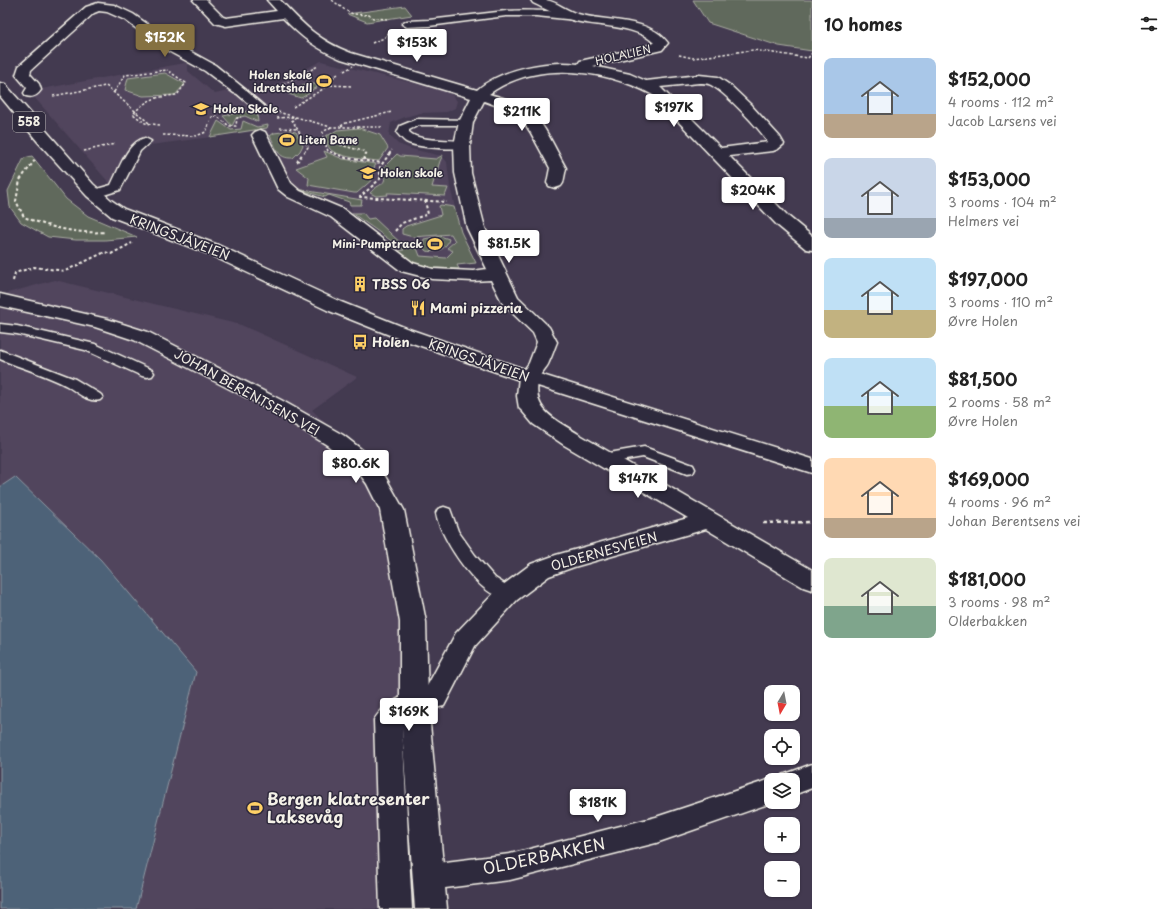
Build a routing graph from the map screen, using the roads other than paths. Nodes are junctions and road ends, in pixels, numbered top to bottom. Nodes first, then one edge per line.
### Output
1 (199, 0) edge
2 (273, 0) edge
3 (537, 0) edge
4 (96, 3) edge
5 (286, 14) junction
6 (576, 18) junction
7 (407, 24) road end
8 (605, 66) junction
9 (645, 85) junction
10 (0, 87) edge
11 (239, 90) joint
12 (32, 93) dead end
13 (479, 96) junction
14 (260, 108) road end
15 (466, 122) junction
16 (260, 135) dead end
17 (145, 141) road end
18 (462, 145) junction
19 (717, 153) junction
20 (555, 183) dead end
21 (94, 194) junction
22 (812, 245) edge
23 (497, 274) junction
24 (0, 300) edge
25 (0, 328) edge
26 (0, 354) edge
27 (147, 373) dead end
28 (530, 377) junction
29 (95, 396) dead end
30 (603, 458) junction
31 (812, 466) edge
32 (687, 469) dead end
33 (444, 513) dead end
34 (706, 519) junction
35 (812, 580) edge
36 (508, 594) junction
37 (414, 702) junction
38 (812, 776) edge
39 (800, 780) edge
40 (764, 793) edge
41 (429, 877) junction
42 (396, 909) edge
43 (431, 909) edge

1 - 5 street
2 - 5 street
3 - 6 street, HOLALIEN
4 - 11 street
4 - 12 street
5 - 13 street
6 - 7 lane, HOLALIEN
6 - 8 street, HOLALIEN
8 - 9 street
8 - 13 street
9 - 19 street
9 - 19 street
10 - 21 street, KRINGSJÅVEIEN / 558
11 - 14 lane
13 - 15 street
13 - 20 street
15 - 18 street
15 - 18 lane
16 - 23 street
17 - 21 lane
18 - 23 street
19 - 22 street
21 - 28 street, KRINGSJÅVEIEN / 558
23 - 28 street
24 - 37 street, JOHAN BERENTSENS VEI
25 - 27 lane
26 - 29 lane
28 - 30 street
28 - 31 street, KRINGSJÅVEIEN / 558
30 - 32 lane
30 - 34 street
33 - 36 lane
34 - 35 street
34 - 36 street, OLDERNESVEIEN
36 - 37 street
37 - 41 street, JOHAN BERENTSENS VEI
37 - 42 street
38 - 39 street
40 - 41 street, OLDERBAKKEN
41 - 43 street, JOHAN BERENTSENS VEI

